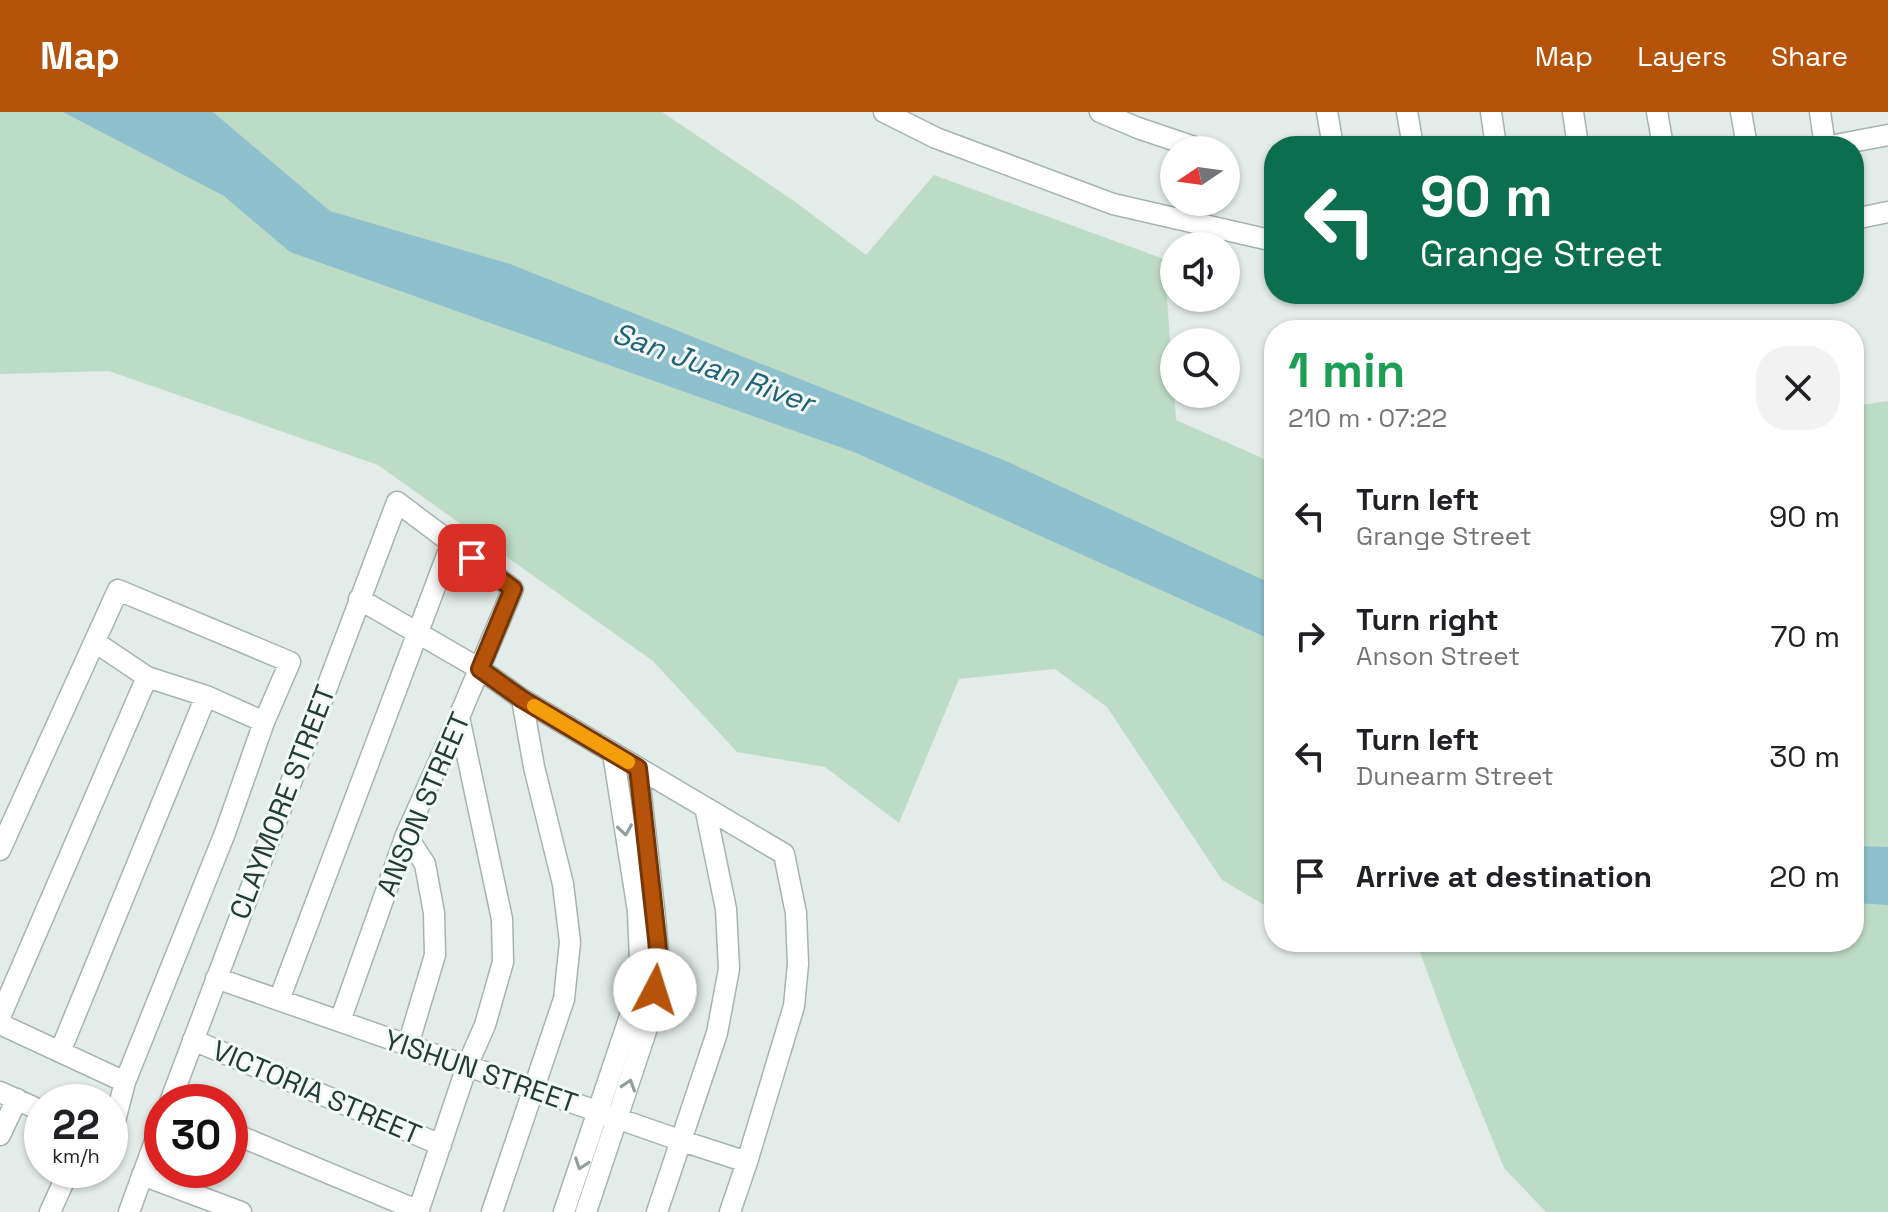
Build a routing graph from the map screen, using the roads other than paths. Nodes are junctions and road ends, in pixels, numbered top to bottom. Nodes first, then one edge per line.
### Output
1 (884, 112) edge
2 (1100, 112) edge
3 (1327, 112) edge
4 (1407, 112) edge
5 (1491, 112) edge
6 (1573, 112) edge
7 (1657, 112) edge
8 (1741, 112) edge
9 (1820, 112) edge
10 (1142, 120) edge
11 (1888, 135) edge
12 (1175, 136) edge
13 (1331, 136) edge
14 (1411, 136) edge
15 (1495, 136) edge
16 (1577, 136) edge
17 (1661, 136) edge
18 (1745, 136) edge
19 (1826, 136) edge
20 (1864, 139) edge
21 (1888, 212) edge
22 (1864, 217) edge
23 (1264, 239) edge
24 (452, 542) junction
25 (359, 599) junction
26 (418, 632) junction
27 (95, 642) junction
28 (480, 669) junction
29 (147, 677) junction
30 (206, 696) junction
31 (522, 699) junction
32 (459, 717) junction
33 (264, 722) junction
34 (613, 753) junction
35 (638, 768) junction
36 (705, 807) junction
37 (406, 835) junction
38 (0, 850) edge
39 (216, 978) junction
40 (279, 1000) junction
41 (0, 1017) edge
42 (340, 1021) junction
43 (0, 1024) edge
44 (193, 1040) junction
45 (408, 1045) junction
46 (60, 1052) junction
47 (467, 1066) junction
48 (125, 1082) joint
49 (177, 1084) edge
50 (534, 1089) junction
51 (8, 1096) edge
52 (608, 1115) junction
53 (0, 1135) edge
54 (248, 1140) edge
55 (682, 1141) junction
56 (441, 1145) junction
57 (747, 1162) junction
58 (144, 1170) edge
59 (142, 1175) junction
60 (61, 1188) edge
61 (419, 1211) edge
62 (50, 1212) edge
63 (129, 1212) edge
64 (241, 1212) edge
65 (492, 1212) edge
66 (564, 1212) edge
67 (586, 1212) edge
68 (657, 1212) edge
69 (730, 1212) edge

1 - 23 street
2 - 10 street
3 - 13 street
4 - 14 street
5 - 15 street
6 - 16 street
7 - 17 street
8 - 18 street
9 - 19 street
10 - 12 street
11 - 20 street
21 - 22 street
24 - 25 street, CLAYMORE STREET
24 - 26 street
24 - 28 street, ANSON STREET
25 - 26 street
25 - 39 street, CLAYMORE STREET
26 - 28 street
26 - 40 street
27 - 29 street
27 - 33 street
27 - 38 street
28 - 31 street
28 - 32 street, ANSON STREET
29 - 30 street
29 - 41 street
30 - 33 street
30 - 46 street
31 - 34 street
31 - 50 street
32 - 37 street, ANSON STREET
32 - 47 street
33 - 48 street
34 - 35 street
34 -> 52 street
35 - 36 street
52 -> 35 street
36 - 55 street
36 - 57 street
37 - 42 street, ANSON STREET
37 - 45 street
39 - 40 street, YISHUN STREET
39 - 44 street, CLAYMORE STREET
40 - 42 street, YISHUN STREET
42 - 45 street, YISHUN STREET
43 - 46 street
44 - 49 street, CLAYMORE STREET
44 - 56 street, VICTORIA STREET
45 - 47 street, YISHUN STREET
46 - 48 street
47 - 50 street, YISHUN STREET
47 - 56 street
50 - 52 street, YISHUN STREET
50 - 65 street
51 - 53 street
52 - 55 street, YISHUN STREET
52 -> 66 street
52 - 67 street
54 - 61 street
55 - 57 street, YISHUN STREET
55 - 68 street
56 - 61 street
57 - 69 street
58 - 59 street
59 - 63 street
59 - 64 street
60 - 62 street

